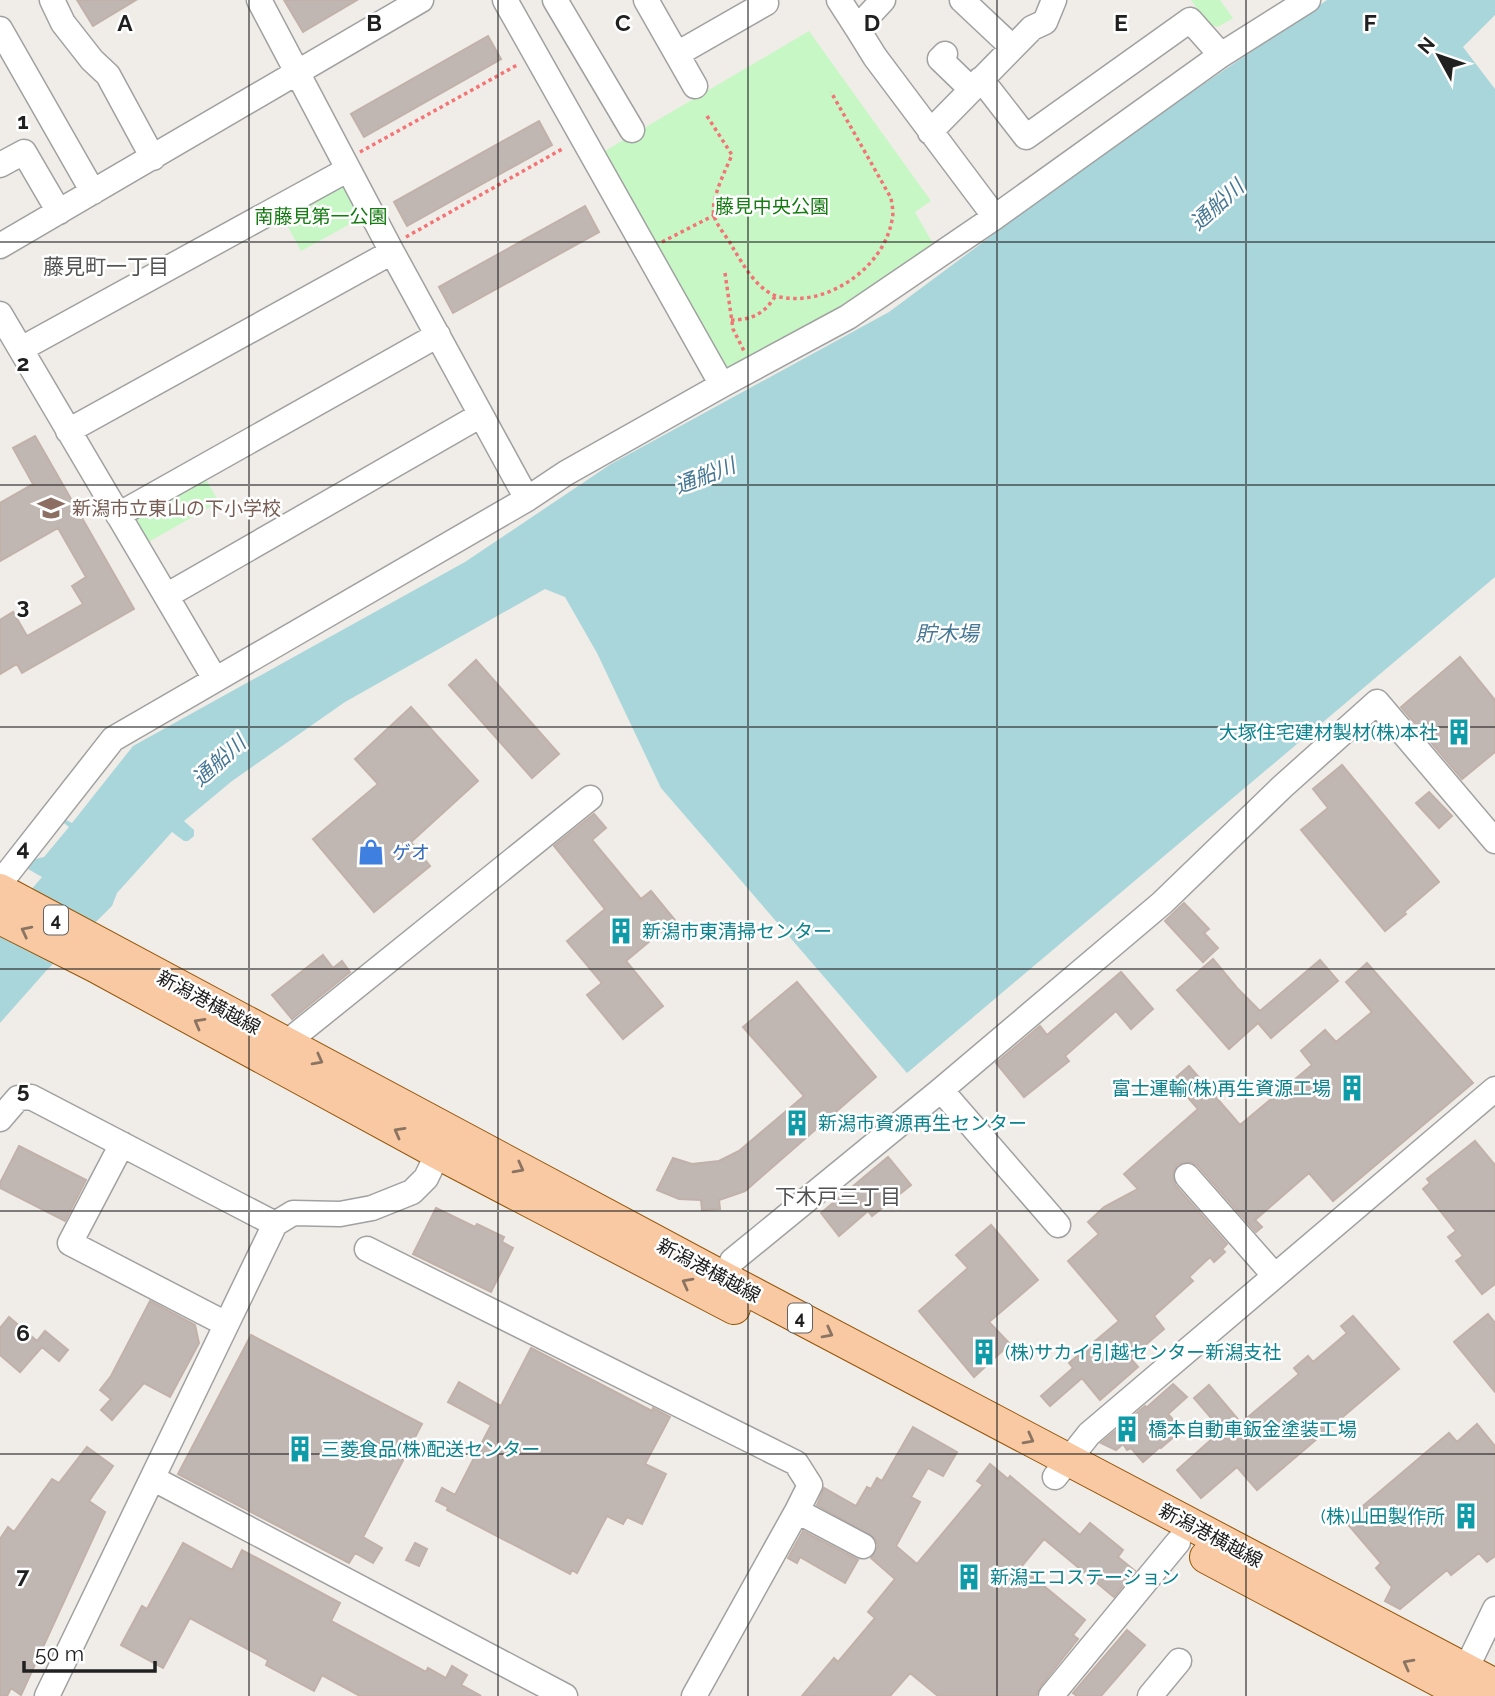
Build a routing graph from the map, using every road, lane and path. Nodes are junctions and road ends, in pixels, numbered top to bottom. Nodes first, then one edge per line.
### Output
1 (52, 0) edge
2 (259, 0) edge
3 (421, 0) edge
4 (555, 0) edge
5 (646, 0) edge
6 (764, 0) edge
7 (839, 0) edge
8 (883, 0) edge
9 (962, 0) edge
10 (1054, 0) edge
11 (1283, 0) edge
12 (1308, 0) edge
13 (510, 2) edge
14 (857, 28) junction
15 (0, 29) edge
16 (1012, 47) junction
17 (1216, 49) junction
18 (677, 54) junction
19 (945, 54) dead end
20 (535, 55) junction
21 (297, 74) junction
22 (976, 84) junction
23 (695, 86) dead end
24 (831, 92) dead end
25 (707, 116) dead end
26 (632, 130) dead end
27 (930, 132) junction
28 (582, 138) junction
29 (152, 158) junction
30 (1, 163) edge
31 (345, 165) junction
32 (93, 192) junction
33 (732, 206) dead end
34 (59, 212) junction
35 (714, 215) junction
36 (995, 217) junction
37 (0, 246) edge
38 (390, 250) junction
39 (646, 251) junction
40 (724, 273) dead end
41 (776, 295) junction
42 (0, 314) edge
43 (732, 320) junction
44 (438, 335) junction
45 (21, 349) junction
46 (753, 368) junction
47 (722, 384) junction
48 (481, 415) junction
49 (68, 431) junction
50 (527, 499) junction
51 (118, 515) junction
52 (166, 596) junction
53 (215, 679) junction
54 (590, 798) dead end
55 (1495, 841) edge
56 (1, 896) edge
57 (101, 957) junction
58 (286, 1043) junction
59 (1495, 1089) edge
60 (942, 1090) junction
61 (0, 1119) edge
62 (122, 1144) junction
63 (438, 1153) junction
64 (1187, 1176) dead end
65 (275, 1224) junction
66 (1058, 1225) dead end
67 (367, 1249) dead end
68 (1275, 1276) junction
69 (724, 1291) junction
70 (226, 1324) junction
71 (1061, 1468) junction
72 (153, 1479) junction
73 (797, 1511) junction
74 (1178, 1542) junction
75 (863, 1546) dead end
76 (1495, 1609) edge
77 (1179, 1661) dead end
78 (1495, 1685) edge
79 (1459, 1687) edge
80 (47, 1696) edge
81 (565, 1696) edge
82 (694, 1696) edge
83 (1051, 1696) edge
84 (1150, 1696) edge

1 - 29 street
2 - 21 street
3 - 21 street
4 - 26 street
5 - 18 street
6 - 18 street
7 - 14 street
8 - 14 street
9 - 16 street
10 - 16 street
11 - 17 street
12 - 17 street
13 - 20 street
14 - 27 street
15 - 32 street
16 - 22 street
17 - 22 street
17 - 36 street
18 - 23 street
19 - 22 street
20 - 28 street
20 - 31 path
21 - 29 street
21 - 31 street
22 - 27 street
24 - 41 path
25 - 35 path
27 - 36 street
28 - 38 path
28 - 39 street
29 - 32 street
30 - 34 street
31 - 38 street
31 - 45 street
32 - 34 street
33 - 35 path
34 - 37 street
35 - 39 path
35 - 41 path
36 - 46 street
38 - 44 street
38 - 49 street
39 - 47 street
40 - 43 path
41 - 43 path
42 - 45 street
43 - 46 path
44 - 48 street
44 - 51 street
45 - 49 street
46 - 47 street
47 - 50 street
48 - 50 street
48 - 52 street
49 - 51 street
50 - 53 street
51 - 52 street
52 - 53 street
53 - 56 street
54 - 58 street
55 - 60 street
56 - 57 main road, 新潟港横越線 / 4
57 - 58 main road, 新潟港横越線 / 4
63 -> 57 main road, 新潟港横越線 / 4
58 -> 69 main road, 新潟港横越線 / 4
59 - 68 street
60 - 66 street
60 - 69 street
61 - 62 street
62 - 65 street
62 - 70 street
63 - 65 street
69 -> 63 main road, 新潟港横越線 / 4
64 - 68 street
65 - 70 street
67 - 73 street
68 - 71 street
69 - 71 main road, 新潟港横越線 / 4
70 - 72 street
71 - 74 main road, 新潟港横越線 / 4
71 - 79 main road, 新潟港横越線 / 4
72 - 80 street
72 - 81 street
73 - 75 street
73 - 82 street
79 -> 74 main road, 新潟港横越線 / 4
74 - 83 street
76 - 79 street
77 - 84 street
78 - 79 main road, 新潟港横越線 / 4

